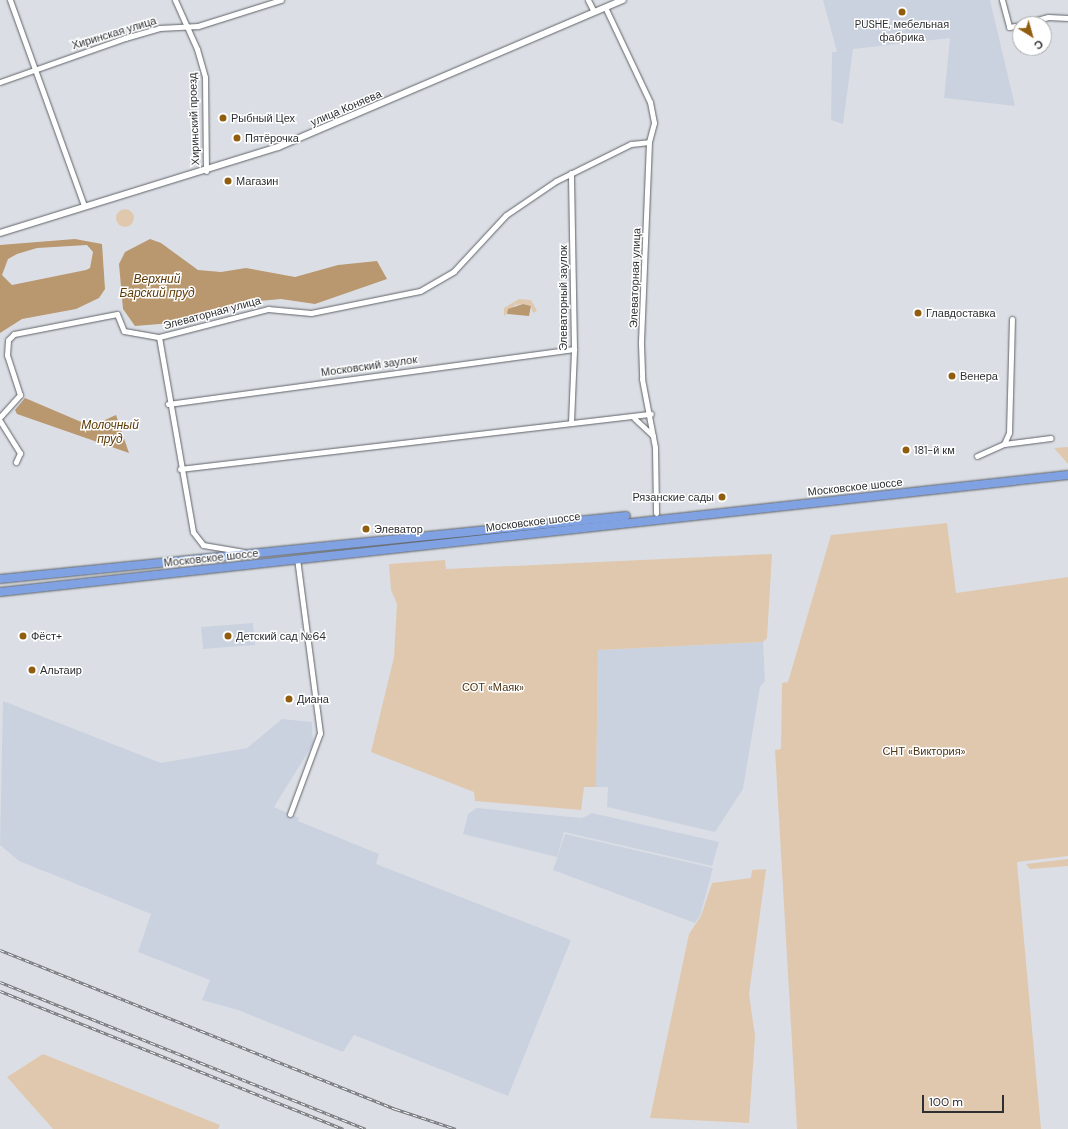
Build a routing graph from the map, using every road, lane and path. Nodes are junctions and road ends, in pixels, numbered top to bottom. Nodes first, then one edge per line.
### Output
1 (10, 0) edge
2 (175, 0) edge
3 (281, 0) edge
4 (588, 0) edge
5 (623, 0) edge
6 (1002, 0) edge
7 (605, 7) junction
8 (594, 12) junction
9 (1052, 17) edge
10 (1068, 18) edge
11 (1012, 26) edge
12 (188, 27) junction
13 (36, 68) junction
14 (0, 82) edge
15 (649, 142) junction
16 (206, 171) junction
17 (570, 173) junction
18 (84, 205) junction
19 (0, 233) edge
20 (1012, 319) dead end
21 (159, 337) junction
22 (574, 349) junction
23 (168, 404) junction
24 (651, 414) junction
25 (0, 417) edge
26 (634, 418) junction
27 (0, 421) edge
28 (570, 422) junction
29 (654, 436) junction
30 (1051, 438) dead end
31 (1004, 444) junction
32 (977, 456) dead end
33 (16, 462) dead end
34 (180, 469) junction
35 (1068, 470) edge
36 (1068, 475) edge
37 (656, 513) junction
38 (266, 554) junction
39 (297, 559) junction
40 (0, 580) edge
41 (0, 592) edge
42 (290, 814) dead end

1 - 13 street
2 - 12 street, Хиринский проезд
3 - 12 street, Хиринская улица
4 - 8 street
5 - 7 street, улица Коняева
6 - 11 street
7 - 8 street, улица Коняева
7 - 15 street, Элеваторная улица
8 - 16 street, улица Коняева
9 - 10 street
12 - 13 street, Хиринская улица
12 - 16 street, Хиринский проезд
13 - 14 street, Хиринская улица
13 - 18 street
15 - 17 street, Элеваторная улица
15 - 24 street, Элеваторная улица
16 - 18 street, улица Коняева
17 - 21 street, Элеваторная улица
17 - 22 street, Элеваторный заулок
18 - 19 street, улица Коняева
20 - 31 street
21 - 23 street
21 - 25 street
22 - 23 street, Московский заулок
22 - 28 street, Элеваторный заулок
23 - 34 street
24 - 26 street
24 - 29 street, Элеваторная улица
26 - 28 street
26 - 29 street
27 - 33 street
28 - 34 street
29 - 37 street, Элеваторная улица
30 - 31 street
31 - 32 street
34 - 38 street
35 - 37 highway, Московское шоссе
36 - 39 highway, Московское шоссе
37 - 38 highway, Московское шоссе
38 - 40 highway, Московское шоссе
39 - 41 highway, Московское шоссе
39 - 42 street

